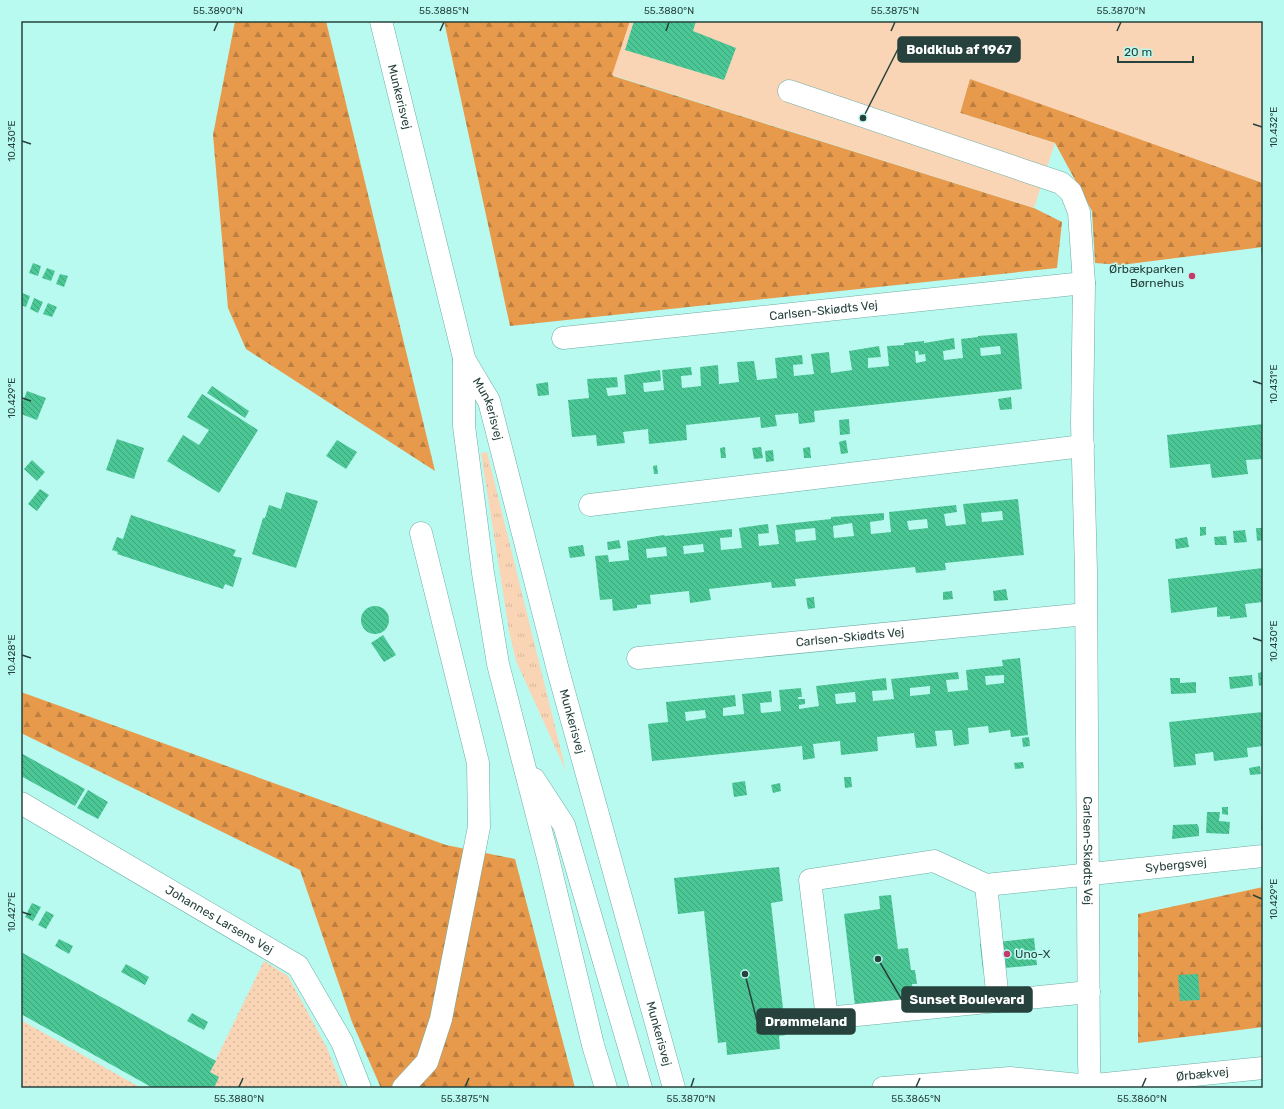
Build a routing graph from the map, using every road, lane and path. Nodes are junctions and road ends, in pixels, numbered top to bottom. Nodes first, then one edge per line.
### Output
1 (381, 21) edge
2 (789, 92) dead end
3 (1084, 283) junction
4 (563, 338) dead end
5 (464, 358) junction
6 (1083, 446) junction
7 (590, 505) dead end
8 (421, 533) dead end
9 (1086, 614) junction
10 (638, 658) dead end
11 (524, 763) junction
12 (21, 804) edge
13 (1263, 856) edge
14 (1088, 874) junction
15 (986, 885) junction
16 (1089, 992) junction
17 (998, 1001) junction
18 (1263, 1068) edge
19 (1084, 1087) edge
20 (360, 1088) edge
21 (403, 1088) edge
22 (606, 1088) edge
23 (641, 1088) edge
24 (674, 1088) edge
25 (883, 1088) edge

1 - 5 street, Munkerisvej
2 - 3 street, Carlsen-Skiødts Vej
3 - 4 street, Carlsen-Skiødts Vej
3 - 6 street, Carlsen-Skiødts Vej
5 - 11 street, Munkerisvej
5 - 24 street, Munkerisvej
6 - 7 street
6 - 9 street, Carlsen-Skiødts Vej
8 - 21 street
9 - 10 street, Carlsen-Skiødts Vej
9 - 14 street, Carlsen-Skiødts Vej
11 - 22 street, Munkerisvej
11 - 23 street
12 - 20 street, Johannes Larsens Vej
13 - 14 street, Sybergsvej
14 - 15 street, Sybergsvej
14 - 16 street, Carlsen-Skiødts Vej
15 - 17 street
15 - 17 street
16 - 17 street
16 - 19 street, Carlsen-Skiødts Vej
18 - 19 street, Ørbækvej
19 - 25 street, Ørbækvej

